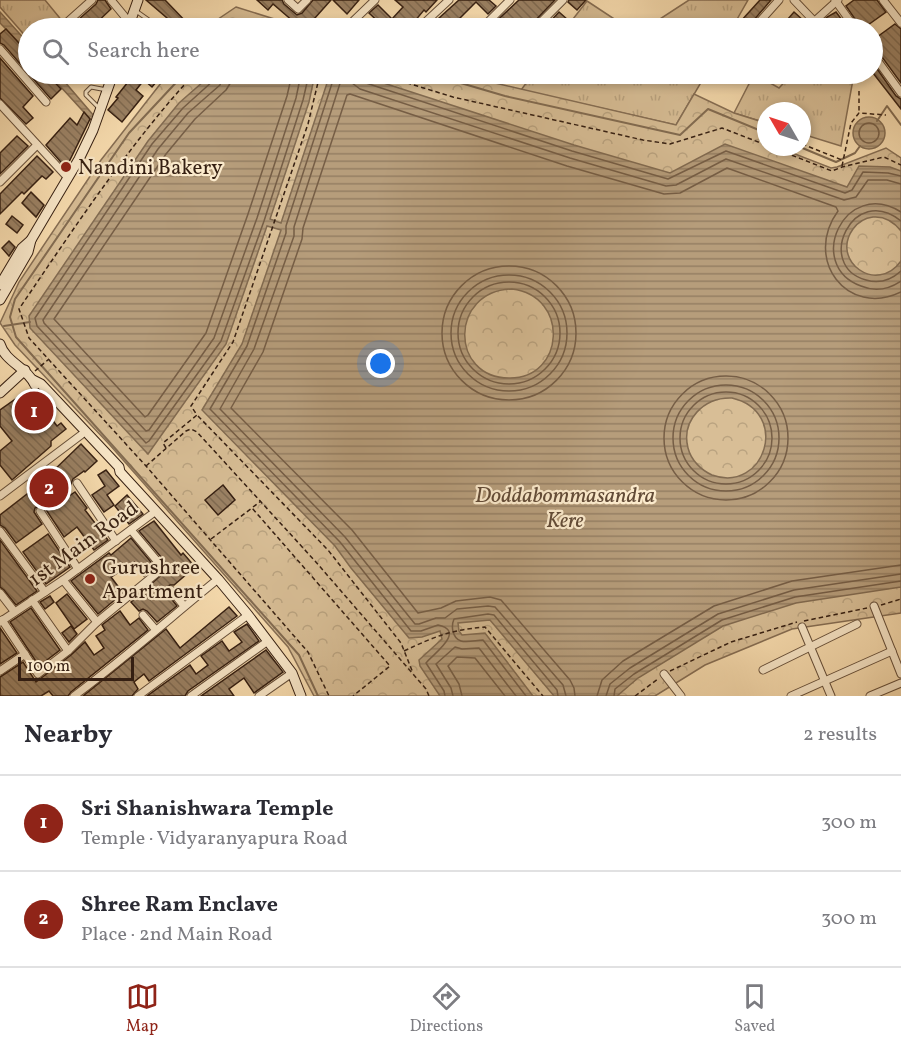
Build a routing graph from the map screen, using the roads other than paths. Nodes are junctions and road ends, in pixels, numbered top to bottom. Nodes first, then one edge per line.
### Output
1 (92, 0) edge
2 (111, 0) edge
3 (138, 0) edge
4 (288, 0) edge
5 (307, 0) edge
6 (375, 0) edge
7 (449, 0) edge
8 (510, 0) edge
9 (563, 0) edge
10 (779, 0) edge
11 (794, 0) edge
12 (883, 0) edge
13 (836, 1) edge
14 (135, 10) junction
15 (71, 18) edge
16 (123, 18) edge
17 (132, 18) edge
18 (146, 18) edge
19 (356, 18) edge
20 (430, 18) edge
21 (492, 18) edge
22 (545, 18) edge
23 (763, 18) edge
24 (811, 18) edge
25 (817, 18) edge
26 (848, 18) edge
27 (901, 23) edge
28 (0, 49) edge
29 (883, 67) edge
30 (18, 70) edge
31 (30, 84) edge
32 (109, 84) edge
33 (107, 90) junction
34 (901, 93) edge
35 (46, 102) dead end
36 (0, 104) edge
37 (101, 109) junction
38 (37, 145) junction
39 (68, 178) junction
40 (0, 182) edge
41 (31, 240) junction
42 (0, 285) edge
43 (0, 300) edge
44 (0, 344) edge
45 (26, 373) junction
46 (0, 393) edge
47 (81, 435) junction
48 (120, 472) junction
49 (77, 483) dead end
50 (0, 496) edge
51 (40, 511) dead end
52 (156, 511) junction
53 (131, 530) junction
54 (0, 531) edge
55 (116, 541) junction
56 (78, 569) junction
57 (218, 579) junction
58 (63, 580) junction
59 (171, 590) dead end
60 (45, 591) junction
61 (0, 593) edge
62 (32, 600) junction
63 (184, 606) junction
64 (874, 606) road end
65 (14, 612) junction
66 (143, 615) dead end
67 (248, 615) junction
68 (1, 621) edge
69 (97, 622) junction
70 (857, 624) dead end
71 (802, 627) dead end
72 (155, 629) junction
73 (268, 640) junction
74 (811, 646) junction
75 (68, 651) junction
76 (892, 651) junction
77 (25, 654) junction
78 (763, 670) dead end
79 (0, 672) edge
80 (291, 673) junction
81 (664, 674) road end
82 (901, 674) edge
83 (824, 681) junction
84 (901, 682) edge
85 (74, 696) edge
86 (138, 696) edge
87 (191, 696) edge
88 (260, 696) edge
89 (302, 696) edge
90 (681, 696) edge
91 (790, 696) edge
92 (831, 696) edge
93 (870, 696) edge

1 - 15 street
2 - 16 street
3 - 14 main road
4 - 5 street
6 - 19 street
7 - 20 street
8 - 21 street
9 - 22 street
10 - 23 street
11 - 24 street
12 - 27 street
13 - 25 street
13 - 26 street
14 - 17 main road
14 - 18 lane
28 - 30 street
29 - 34 street
31 - 35 street
32 - 33 main road
33 - 37 main road
33 - 37 lane
36 - 38 street
37 - 39 main road
38 - 39 street
38 - 40 street
39 - 41 main road
41 - 42 main road
41 - 43 main road
44 - 45 main road
45 - 46 main road
45 - 47 main road
45 - 48 main road
47 - 48 main road
47 - 50 street
48 - 52 main road
49 - 55 street
51 - 56 street
52 - 53 street, 1st Main Road
52 - 57 main road
53 - 55 street, 1st Main Road
53 - 69 street
54 - 60 street
55 - 56 street, 1st Main Road
56 - 58 street, 1st Main Road
57 - 63 street
57 - 67 main road
58 - 60 street, 1st Main Road
58 - 69 street
59 - 63 street
60 - 62 street, 1st Main Road
61 - 65 street
62 - 65 street, 1st Main Road
62 - 75 street
63 - 72 street
64 - 76 street
65 - 68 street, 1st Main Road
66 - 72 street
67 - 73 main road
67 - 86 street
68 - 77 street
69 - 75 street
70 - 74 street
71 - 74 street
72 - 85 street
73 - 80 main road
73 - 87 street
74 - 78 street
74 - 83 street
75 - 77 street
76 - 82 street
76 - 83 street
77 - 79 street
80 - 88 street
80 - 89 main road
81 - 90 street
83 - 91 street
83 - 92 street
84 - 93 street

